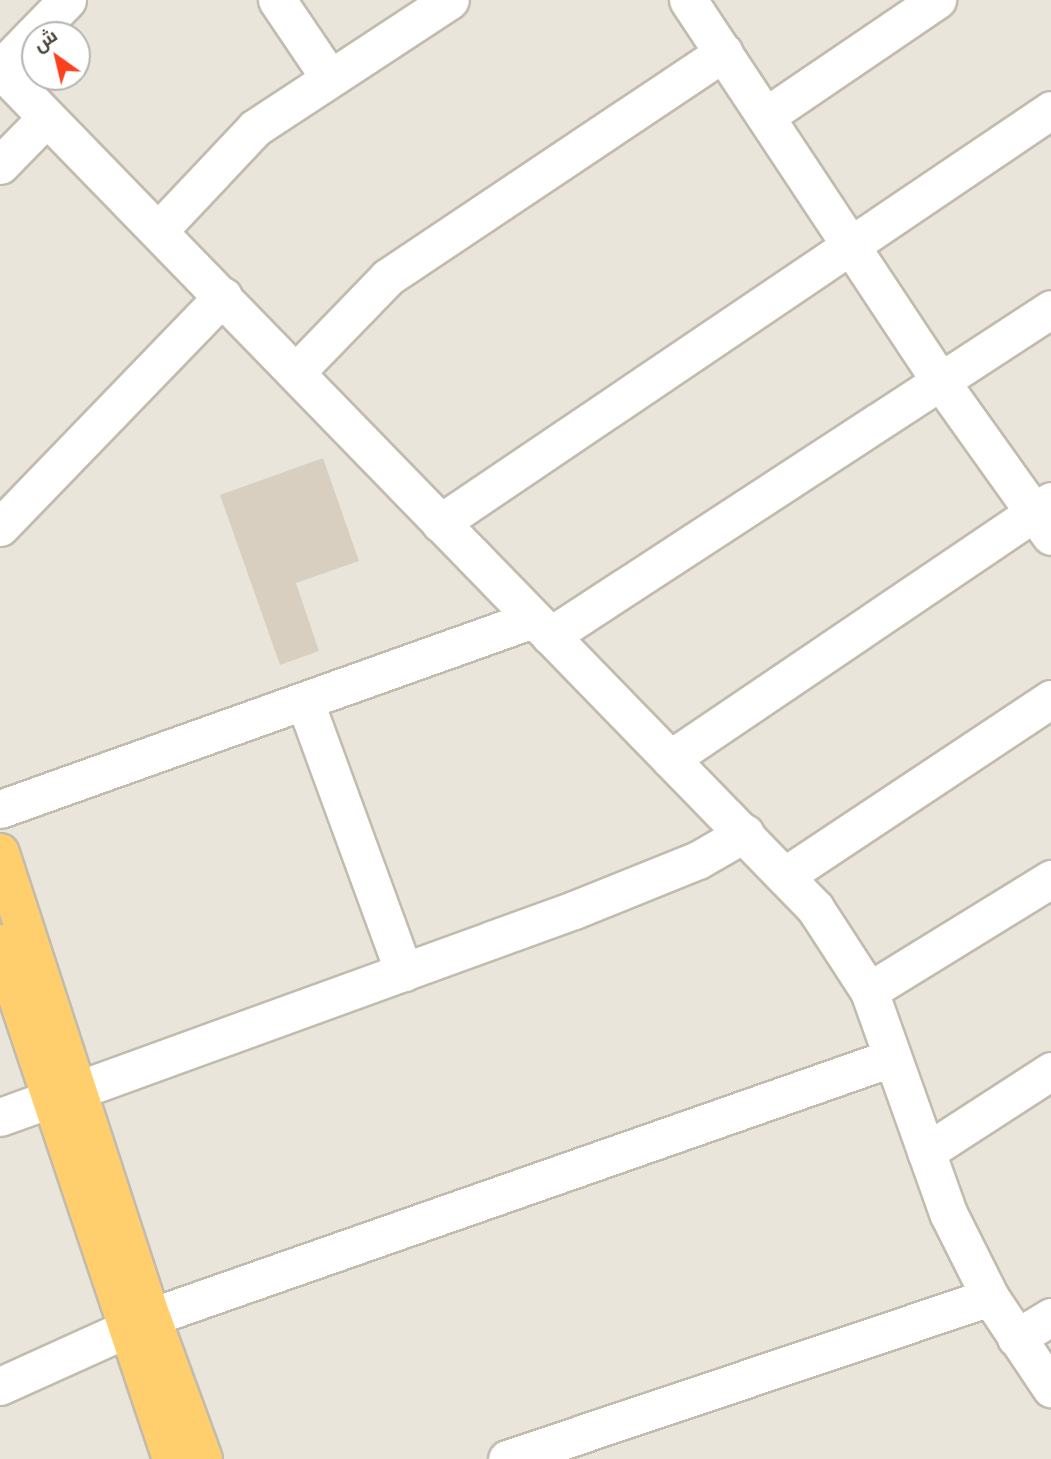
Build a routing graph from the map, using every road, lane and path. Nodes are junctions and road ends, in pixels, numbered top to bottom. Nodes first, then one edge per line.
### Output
1 (66, 0) edge
2 (277, 0) edge
3 (937, 0) edge
4 (447, 1) edge
5 (697, 3) edge
6 (723, 52) junction
7 (0, 69) edge
8 (329, 77) junction
9 (1051, 110) edge
10 (766, 116) junction
11 (46, 118) junction
12 (0, 165) edge
13 (159, 230) junction
14 (852, 245) junction
15 (223, 296) junction
16 (1051, 309) edge
17 (296, 371) junction
18 (941, 382) junction
19 (1045, 517) edge
20 (440, 523) junction
21 (0, 527) edge
22 (541, 627) junction
23 (1051, 699) edge
24 (305, 702) junction
25 (670, 759) junction
26 (0, 809) edge
27 (744, 833) junction
28 (0, 853) edge
29 (786, 875) junction
30 (1051, 879) edge
31 (0, 944) edge
32 (404, 972) junction
33 (869, 991) junction
34 (891, 1058) junction
35 (1051, 1071) edge
36 (64, 1094) junction
37 (0, 1116) edge
38 (926, 1152) junction
39 (990, 1297) junction
40 (1051, 1317) edge
41 (139, 1323) junction
42 (1016, 1338) junction
43 (0, 1386) edge
44 (1051, 1388) edge
45 (563, 1450) edge
46 (172, 1459) edge
47 (203, 1459) edge
48 (508, 1459) edge

1 - 7 street
2 - 8 street
3 - 10 street
4 - 8 street
5 - 6 street
6 - 10 street
6 - 17 street
7 - 11 street
8 - 13 street
9 - 14 street
10 - 14 street
11 - 12 street
11 - 13 street
13 - 15 street
14 - 18 street
14 - 20 street
15 - 17 street
15 - 21 street
16 - 18 street
17 - 20 street
18 - 19 street
18 - 22 street
19 - 25 street
20 - 22 street
22 - 24 street
22 - 25 street
23 - 29 street
24 - 26 street
24 - 32 street
25 - 27 street
27 - 29 street
27 - 32 street
28 - 36 highway
29 - 33 street
30 - 33 street
31 - 36 highway
32 - 36 street
33 - 34 street
34 - 38 street
34 - 41 street
35 - 38 street
36 - 37 street
36 - 41 highway
38 - 39 street
39 - 42 street
39 - 45 street
40 - 42 street
41 - 43 street
41 - 46 highway
41 - 47 highway
42 - 44 street
45 - 48 street

